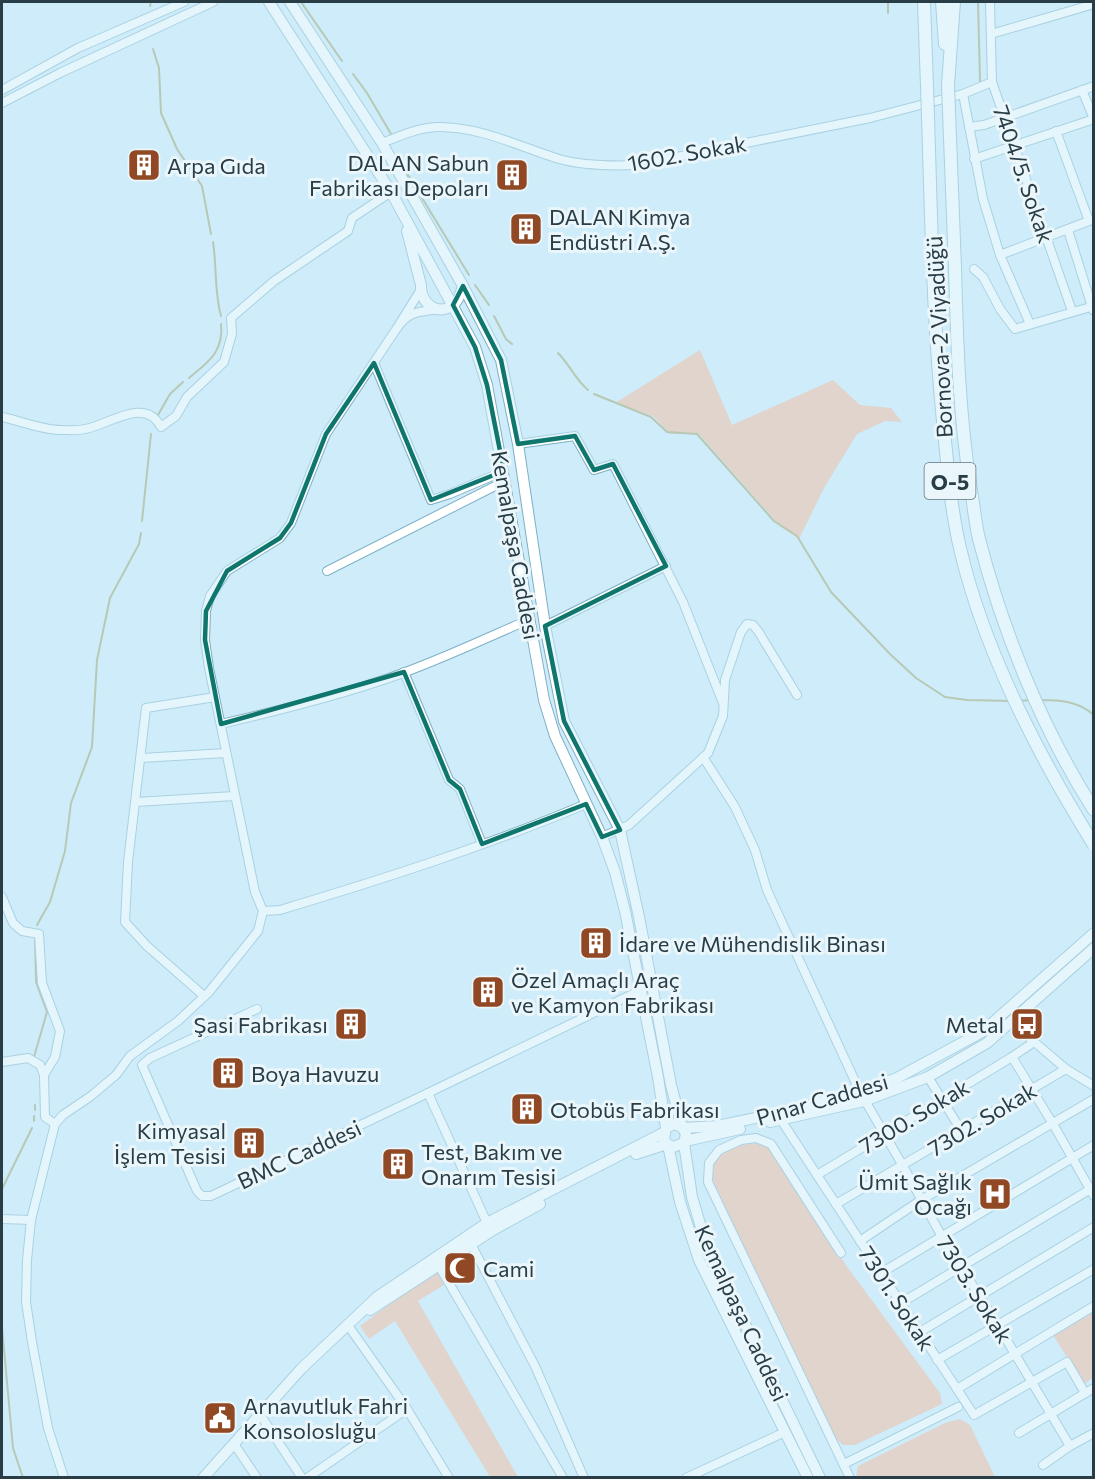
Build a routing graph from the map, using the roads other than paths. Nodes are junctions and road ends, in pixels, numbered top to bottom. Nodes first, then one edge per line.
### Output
1 (184, 2) edge
2 (213, 2) edge
3 (269, 2) edge
4 (290, 2) edge
5 (924, 2) edge
6 (942, 2) edge
7 (954, 2) edge
8 (990, 2) edge
9 (1094, 4) edge
10 (991, 34) junction
11 (992, 82) junction
12 (948, 85) junction
13 (1094, 86) edge
14 (2, 90) edge
15 (1082, 90) junction
16 (963, 94) junction
17 (2, 104) edge
18 (1005, 117) junction
19 (1093, 119) edge
20 (969, 127) junction
21 (1056, 131) junction
22 (382, 143) junction
23 (1014, 144) junction
24 (974, 159) junction
25 (391, 192) junction
26 (403, 214) junction
27 (1091, 220) edge
28 (1068, 230) junction
29 (1046, 238) junction
30 (1000, 255) junction
31 (974, 269) dead end
32 (433, 270) junction
33 (460, 282) junction
34 (420, 288) junction
35 (453, 305) junction
36 (1093, 308) edge
37 (440, 309) junction
38 (1072, 311) junction
39 (1030, 324) junction
40 (396, 328) junction
41 (374, 363) junction
42 (2, 417) edge
43 (518, 444) junction
44 (505, 476) junction
45 (666, 567) junction
46 (327, 571) dead end
47 (528, 620) junction
48 (545, 626) junction
49 (405, 672) junction
50 (797, 695) dead end
51 (215, 697) junction
52 (723, 703) junction
53 (221, 724) junction
54 (226, 753) junction
55 (141, 758) junction
56 (703, 758) junction
57 (234, 796) junction
58 (136, 802) junction
59 (586, 804) junction
60 (1094, 810) edge
61 (620, 830) junction
62 (602, 837) junction
63 (482, 844) junction
64 (1094, 845) edge
65 (2, 897) edge
66 (263, 911) junction
67 (1094, 933) edge
68 (1094, 948) edge
69 (641, 990) junction
70 (204, 996) junction
71 (257, 1009) dead end
72 (1011, 1022) junction
73 (1034, 1042) junction
74 (1011, 1057) junction
75 (2, 1062) edge
76 (1066, 1069) junction
77 (44, 1075) junction
78 (928, 1077) junction
79 (1094, 1086) edge
80 (1031, 1090) junction
81 (428, 1093) junction
82 (862, 1096) junction
83 (943, 1099) junction
84 (1094, 1099) edge
85 (779, 1117) junction
86 (55, 1124) junction
87 (1053, 1124) junction
88 (683, 1127) junction
89 (961, 1130) junction
90 (884, 1134) junction
91 (666, 1138) junction
92 (684, 1142) junction
93 (1094, 1145) edge
94 (1072, 1158) junction
95 (903, 1166) junction
96 (817, 1175) junction
97 (1092, 1191) edge
98 (921, 1200) junction
99 (836, 1204) junction
100 (2, 1219) edge
101 (31, 1220) junction
102 (487, 1223) junction
103 (1094, 1227) edge
104 (941, 1235) junction
105 (860, 1241) junction
106 (471, 1244) junction
107 (841, 1253) dead end
108 (961, 1265) junction
109 (439, 1266) junction
110 (1094, 1269) edge
111 (881, 1273) junction
112 (979, 1296) junction
113 (901, 1303) junction
114 (1094, 1306) edge
115 (346, 1324) junction
116 (998, 1324) junction
117 (920, 1332) junction
118 (1016, 1354) junction
119 (937, 1360) junction
120 (1033, 1383) junction
121 (1094, 1388) edge
122 (957, 1389) junction
123 (1085, 1393) junction
124 (958, 1407) dead end
125 (407, 1409) junction
126 (260, 1413) junction
127 (1050, 1414) junction
128 (785, 1432) junction
129 (1019, 1433) dead end
130 (1094, 1433) edge
131 (234, 1444) junction
132 (1070, 1446) junction
133 (844, 1464) junction
134 (1043, 1465) dead end
135 (579, 1468) junction
136 (64, 1478) edge
137 (203, 1478) edge
138 (257, 1478) edge
139 (304, 1478) edge
140 (449, 1478) edge
141 (563, 1478) edge
142 (584, 1478) edge
143 (591, 1478) edge
144 (686, 1478) edge
145 (808, 1478) edge
146 (820, 1478) edge
147 (850, 1478) edge

1 - 14 street
2 - 17 street
3 - 25 main road, Kemalpaşa Caddesi
4 - 22 main road, Kemalpaşa Caddesi
5 - 64 highway, Bornova-2 Viyadüğü / O-5, bridge
6 - 12 highway, O-5
7 - 12 highway
8 - 10 street, 7404/5. Sokak
9 - 10 street
10 - 11 street, 7404/5. Sokak
11 - 16 street, 1602. Sokak
11 - 18 street, 7404/5. Sokak
12 - 60 highway, Bornova-2 Viyadüğü / O-5, bridge
13 - 15 street
15 - 18 street
15 - 19 street
16 - 20 street
16 - 22 street, 1602. Sokak
18 - 20 street
18 - 23 street, 7404/5. Sokak
19 - 21 street
20 - 24 street
21 - 23 street
21 - 27 street
22 - 33 main road, Kemalpaşa Caddesi
23 - 24 street
23 - 29 street, 7404/5. Sokak
24 - 30 street
25 - 26 main road, Kemalpaşa Caddesi
25 - 42 street
26 - 32 main road, Kemalpaşa Caddesi
26 - 34 main road
27 - 28 street
28 - 29 street
28 - 36 street
29 - 30 street
29 - 38 street, 7404/5. Sokak
30 - 39 street
31 - 39 street
32 - 33 main road
32 - 34 main road
32 - 35 main road, Kemalpaşa Caddesi
33 - 35 main road
33 - 43 main road, Kemalpaşa Caddesi
34 - 37 main road
34 - 40 street
35 - 37 main road
35 - 44 main road, Kemalpaşa Caddesi
36 - 38 street
37 - 40 street
38 - 39 street
40 - 41 street
41 - 44 street
41 - 51 street
43 - 45 street
43 - 48 main road, Kemalpaşa Caddesi
44 - 46 street
44 - 47 main road, Kemalpaşa Caddesi
45 - 48 street
45 - 52 street
47 - 49 street
47 - 59 main road, Kemalpaşa Caddesi
48 - 61 main road, Kemalpaşa Caddesi
49 - 53 street
49 - 63 street
50 - 52 street
51 - 53 street
51 - 55 street
52 - 56 street
53 - 54 street
54 - 55 street
54 - 57 street
55 - 58 street
56 - 61 street
56 - 82 street, 7303. Sokak
57 - 58 street
57 - 66 street
58 - 70 street
59 - 62 main road, Kemalpaşa Caddesi
59 - 63 street
61 - 62 street
61 - 88 main road, Kemalpaşa Caddesi
62 - 69 main road, Kemalpaşa Caddesi
63 - 66 street
65 - 77 street
66 - 70 street
67 - 82 main road, Pınar Caddesi
68 - 72 main road, Pınar Caddesi
69 - 81 street, BMC Caddesi
69 - 91 main road, Kemalpaşa Caddesi
70 - 86 street
71 - 81 street, BMC Caddesi
72 - 73 street
72 - 78 main road, Pınar Caddesi
73 - 74 street, 7300. Sokak
73 - 76 street
74 - 80 street
74 - 83 street, 7300. Sokak
75 - 77 street
76 - 79 street
76 - 80 street, 7302. Sokak
77 - 86 street
78 - 82 main road, Pınar Caddesi
78 - 83 street
80 - 87 street
80 - 89 street, 7302. Sokak
81 - 102 street
82 - 85 main road, Pınar Caddesi
82 - 90 street, 7303. Sokak
83 - 89 street
83 - 90 street, 7300. Sokak
84 - 87 street
85 - 88 main road, Pınar Caddesi
85 - 92 main road, Pınar Caddesi
85 - 96 street, 7301. Sokak
86 - 101 street
87 - 94 street
87 - 98 street
88 - 91 main road
88 - 92 main road, Kemalpaşa Caddesi
89 - 95 street, 7302. Sokak
90 - 95 street, 7303. Sokak
90 - 96 street, 7300. Sokak
91 - 92 main road
91 - 102 main road
91 - 106 main road
91 - 128 main road, Kemalpaşa Caddesi
92 - 146 main road, Kemalpaşa Caddesi
93 - 94 street
94 - 97 street
94 - 104 street
95 - 98 street, 7303. Sokak
95 - 99 street, 7302. Sokak
96 - 99 street, 7301. Sokak
97 - 108 street
98 - 104 street, 7303. Sokak
98 - 105 street
99 - 105 street, 7301. Sokak
100 - 101 street
101 - 136 street
102 - 115 main road
103 - 112 street
104 - 108 street, 7303. Sokak
104 - 111 street
105 - 111 street, 7301. Sokak
106 - 109 main road
106 - 135 street
107 - 133 street
108 - 112 street, 7303. Sokak
108 - 113 street
109 - 115 main road
109 - 141 street
110 - 116 street
111 - 113 street, 7301. Sokak
112 - 116 street, 7303. Sokak
112 - 117 street
113 - 117 street, 7301. Sokak
114 - 118 street
115 - 125 street
115 - 126 main road
116 - 118 street, 7303. Sokak
116 - 119 street
117 - 119 street, 7301. Sokak
118 - 120 street, 7303. Sokak
118 - 122 street
119 - 122 street, 7301. Sokak
120 - 122 street, 7301. Sokak
120 - 123 street
120 - 127 street, 7303. Sokak
121 - 123 street
123 - 127 street
124 - 133 street
125 - 139 street
125 - 140 street
126 - 131 main road
126 - 139 street
127 - 129 street
127 - 132 street, 7303. Sokak
128 - 144 street
128 - 145 main road, Kemalpaşa Caddesi
130 - 132 street
131 - 137 main road
131 - 138 street
132 - 134 street
133 - 147 street
135 - 142 street
135 - 143 street

